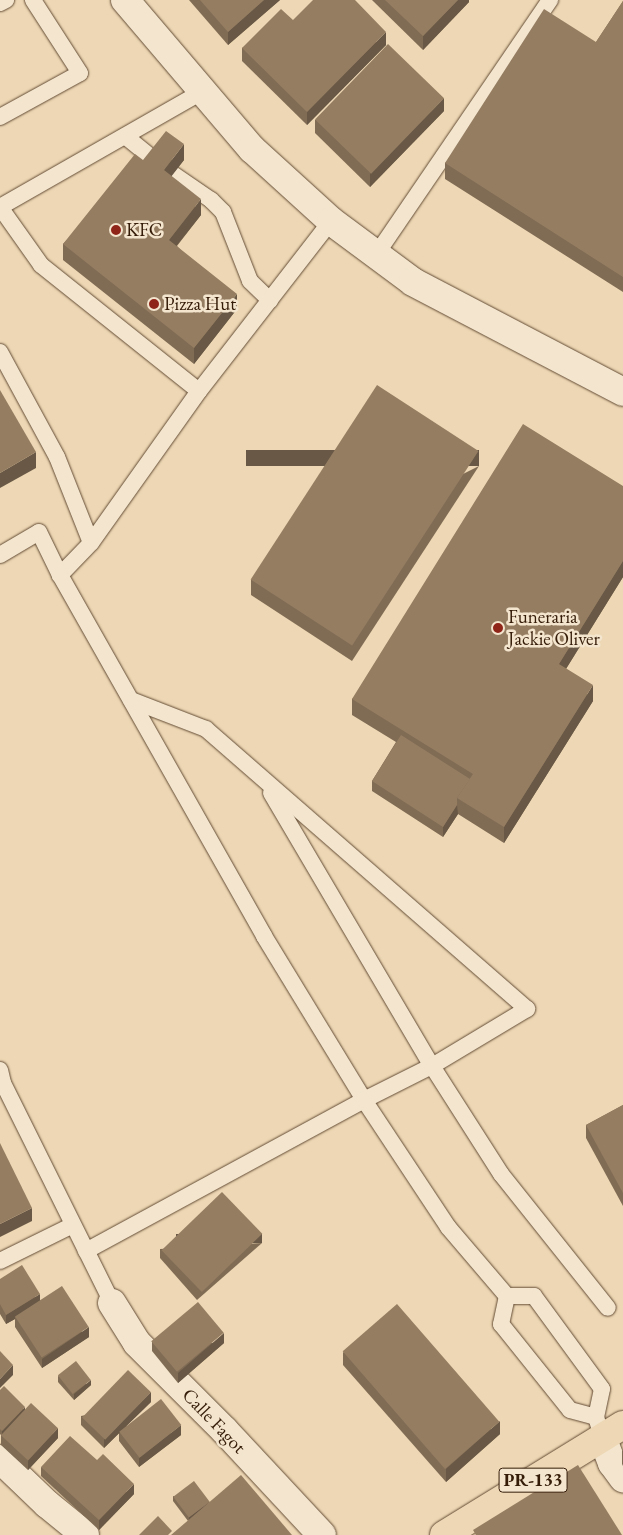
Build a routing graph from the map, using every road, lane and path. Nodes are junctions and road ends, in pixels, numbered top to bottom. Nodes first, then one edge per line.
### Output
1 (6, 0) edge
2 (33, 0) edge
3 (125, 0) edge
4 (550, 0) edge
5 (0, 3) edge
6 (203, 91) junction
7 (0, 117) edge
8 (125, 136) junction
9 (155, 160) edge
10 (173, 174) edge
11 (0, 207) edge
12 (331, 221) junction
13 (376, 255) junction
14 (270, 300) junction
15 (0, 352) edge
16 (199, 390) junction
17 (623, 392) edge
18 (92, 543) junction
19 (0, 555) edge
20 (60, 575) junction
21 (131, 700) junction
22 (264, 781) junction
23 (432, 1066) junction
24 (0, 1070) edge
25 (364, 1100) junction
26 (73, 1225) junction
27 (86, 1251) junction
28 (0, 1261) edge
29 (507, 1296) junction
30 (112, 1303) joint
31 (608, 1308) dead end
32 (607, 1427) edge
33 (0, 1459) edge
34 (623, 1478) edge
35 (85, 1535) edge
36 (322, 1535) edge
37 (444, 1535) edge

1 - 5 lane
2 - 7 lane
3 - 6 street
4 - 13 lane
6 - 8 lane
6 - 12 street
8 - 9 lane
8 - 11 lane
10 - 14 lane
11 - 16 lane
12 - 13 street
12 - 14 lane
13 - 17 street
14 - 16 lane
15 - 18 lane
16 - 18 lane
18 - 20 lane
19 - 20 lane
20 - 21 lane
21 - 22 lane
21 - 25 lane
22 - 23 lane
22 - 23 lane
23 - 25 lane
23 - 31 lane
24 - 26 lane
25 - 27 lane
25 - 29 lane
26 - 27 lane
26 - 28 lane
27 - 30 lane
29 - 32 lane
29 - 32 lane
30 - 36 street, Calle Fagot
32 - 34 street
32 - 37 main road, PR-133
33 - 35 street

